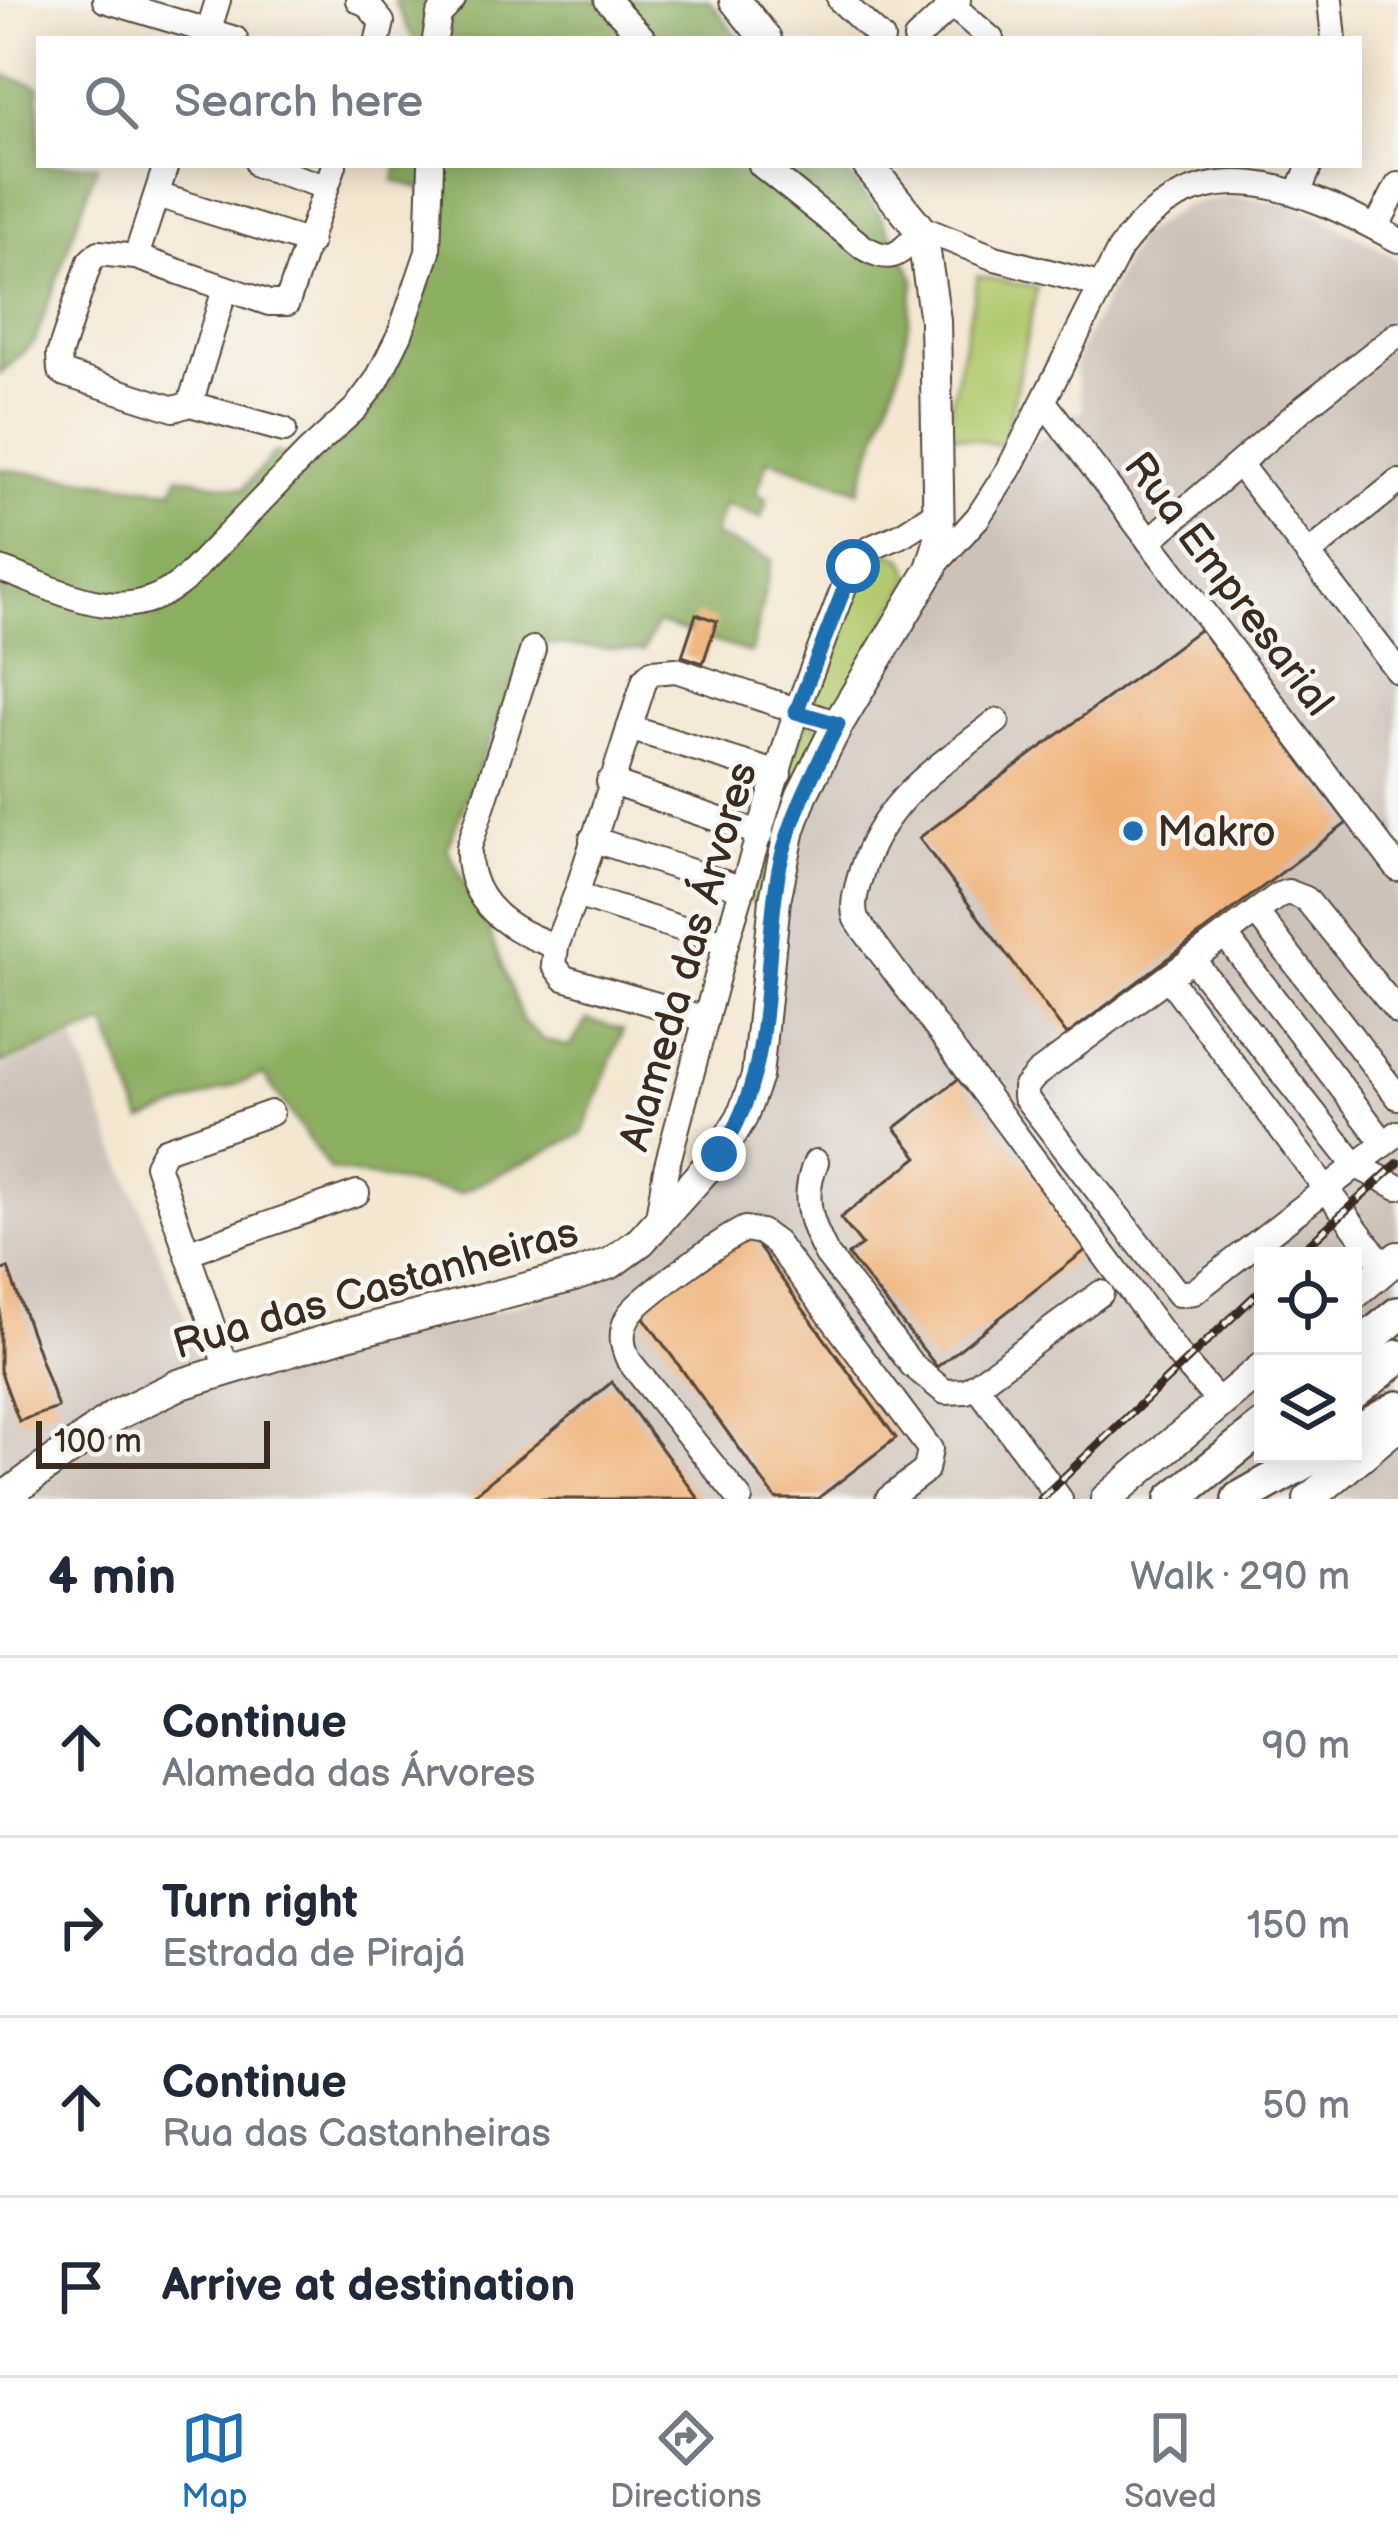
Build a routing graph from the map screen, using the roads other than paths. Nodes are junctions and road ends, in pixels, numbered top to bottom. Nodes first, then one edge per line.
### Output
1 (105, 0) edge
2 (218, 0) edge
3 (358, 0) edge
4 (453, 0) edge
5 (608, 0) edge
6 (735, 0) edge
7 (840, 0) edge
8 (1330, 0) edge
9 (955, 3) edge
10 (207, 35) edge
11 (379, 36) edge
12 (436, 36) edge
13 (641, 36) edge
14 (764, 36) edge
15 (879, 36) edge
16 (919, 36) edge
17 (988, 36) edge
18 (1334, 36) edge
19 (165, 168) edge
20 (278, 168) edge
21 (431, 168) edge
22 (765, 168) edge
23 (870, 168) edge
24 (1309, 168) edge
25 (330, 176) edge
26 (1398, 185) edge
27 (1299, 191) junction
28 (157, 195) junction
29 (919, 230) junction
30 (1387, 234) edge
31 (310, 243) junction
32 (136, 257) junction
33 (1100, 285) junction
34 (225, 289) junction
35 (1398, 334) edge
36 (1044, 402) junction
37 (190, 404) junction
38 (284, 430) dead end
39 (1239, 464) junction
40 (1398, 482) edge
41 (940, 508) junction
42 (895, 538) junction
43 (1150, 541) junction
44 (1308, 554) junction
45 (0, 568) edge
46 (926, 576) junction
47 (532, 650) dead end
48 (1398, 671) edge
49 (796, 712) junction
50 (997, 721) dead end
51 (838, 724) junction
52 (629, 728) junction
53 (779, 774) junction
54 (609, 782) junction
55 (761, 833) junction
56 (592, 838) junction
57 (1398, 868) edge
58 (743, 889) junction
59 (576, 895) junction
60 (1256, 912) junction
61 (1225, 935) junction
62 (726, 943) junction
63 (556, 946) junction
64 (1192, 959) junction
65 (1168, 977) junction
66 (1398, 1012) edge
67 (705, 1018) junction
68 (1398, 1097) edge
69 (271, 1113) dead end
70 (1391, 1138) edge
71 (816, 1162) dead end
72 (1355, 1165) junction
73 (1326, 1187) junction
74 (1398, 1187) edge
75 (357, 1192) dead end
76 (657, 1223) junction
77 (189, 1252) junction
78 (1392, 1262) edge
79 (1362, 1287) edge
80 (1101, 1293) dead end
81 (1398, 1315) edge
82 (1362, 1345) edge
83 (1398, 1357) edge
84 (227, 1370) junction
85 (1254, 1374) edge
86 (976, 1385) junction
87 (1362, 1386) edge
88 (1220, 1402) junction
89 (1398, 1408) edge
90 (1398, 1425) edge
91 (1254, 1434) edge
92 (1375, 1441) edge
93 (1267, 1463) edge
94 (1302, 1463) edge
95 (2, 1499) edge
96 (740, 1499) edge
97 (888, 1499) edge
98 (1060, 1499) edge
99 (1106, 1499) edge
100 (1173, 1499) edge
101 (1224, 1499) edge
102 (1240, 1499) edge
103 (1309, 1499) edge

1 - 10 street
2 - 10 street
3 - 11 street
4 - 12 street
5 - 13 street
6 - 14 main road
7 - 15 street
8 - 18 street
9 - 16 street
9 - 17 street
19 - 28 street
20 - 25 street
21 - 45 street
22 - 29 street
23 - 29 main road
24 - 27 street
25 - 31 street
26 - 30 street
27 - 30 street
27 - 33 street
28 - 31 street
28 - 32 street
29 - 33 street
29 - 41 main road
31 - 34 street
32 - 34 street
32 - 37 street
33 - 36 street
34 - 37 street
35 - 39 street
36 - 43 street, Rua Empresarial
36 - 46 street
37 - 38 street
39 - 43 street
39 - 44 street
40 - 44 street
41 - 42 street, Alameda das Árvores
41 - 46 main road
42 - 46 street
42 - 49 street, Alameda das Árvores
43 - 57 street, Rua Empresarial
44 - 48 street
46 - 51 main road, Rua das Castanheiras
47 - 63 street
49 - 51 street
49 - 52 street
49 - 53 street, Alameda das Árvores
50 - 88 street
51 - 76 main road, Rua das Castanheiras
52 - 53 street
52 - 54 street
53 - 55 street, Alameda das Árvores
54 - 55 street
54 - 56 street
55 - 58 street, Alameda das Árvores
56 - 58 street
56 - 59 street
58 - 62 street, Alameda das Árvores
59 - 62 street
59 - 63 street
60 - 61 street
60 - 66 street
60 - 68 street
61 - 64 street
61 - 70 street
62 - 67 street, Alameda das Árvores
63 - 67 street
64 - 65 street
64 - 72 street
65 - 73 street
65 - 73 street
67 - 76 street, Alameda das Árvores
69 - 77 street
70 - 72 street
71 - 86 street
72 - 73 street
72 - 74 street
73 - 78 street
75 - 77 street
76 - 84 main road, Rua das Castanheiras
77 - 84 street
78 - 79 main road
80 - 86 street
81 - 82 highway
83 - 87 highway
84 - 95 main road, Rua das Castanheiras
85 - 88 main road
86 - 98 street
88 - 99 main road
89 - 92 highway
90 - 92 main road
91 - 100 highway
92 - 103 main road
93 - 101 highway
94 - 102 highway
96 - 97 street

